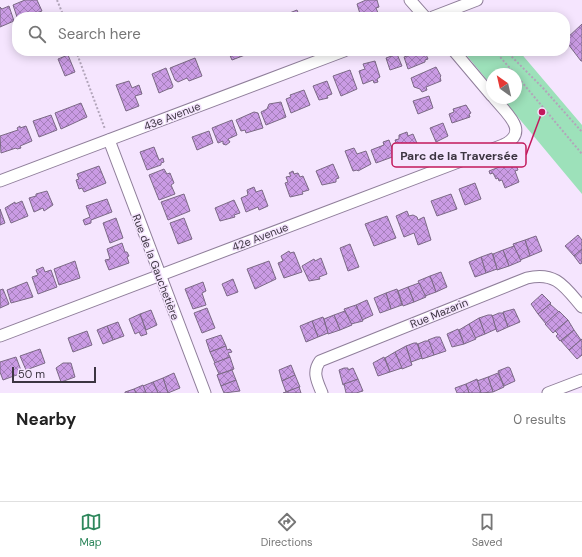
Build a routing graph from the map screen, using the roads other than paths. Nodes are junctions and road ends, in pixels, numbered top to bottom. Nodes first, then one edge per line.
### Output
1 (410, 0) edge
2 (477, 0) edge
3 (421, 12) edge
4 (446, 12) edge
5 (331, 56) edge
6 (458, 56) edge
7 (486, 89) edge
8 (499, 104) edge
9 (109, 140) junction
10 (0, 181) edge
11 (159, 275) junction
12 (582, 307) edge
13 (0, 336) edge
14 (582, 380) edge
15 (204, 393) edge
16 (322, 393) edge
17 (548, 393) edge

1 - 3 street
2 - 4 street
5 - 9 street, 43e Avenue
6 - 7 street
8 - 11 street, 42e Avenue
9 - 10 street, 43e Avenue
9 - 11 street, Rue de la Gauchetière
11 - 13 street, 42e Avenue
11 - 15 street, Rue de la Gauchetière
12 - 16 street, Rue Mazarin
14 - 17 street

